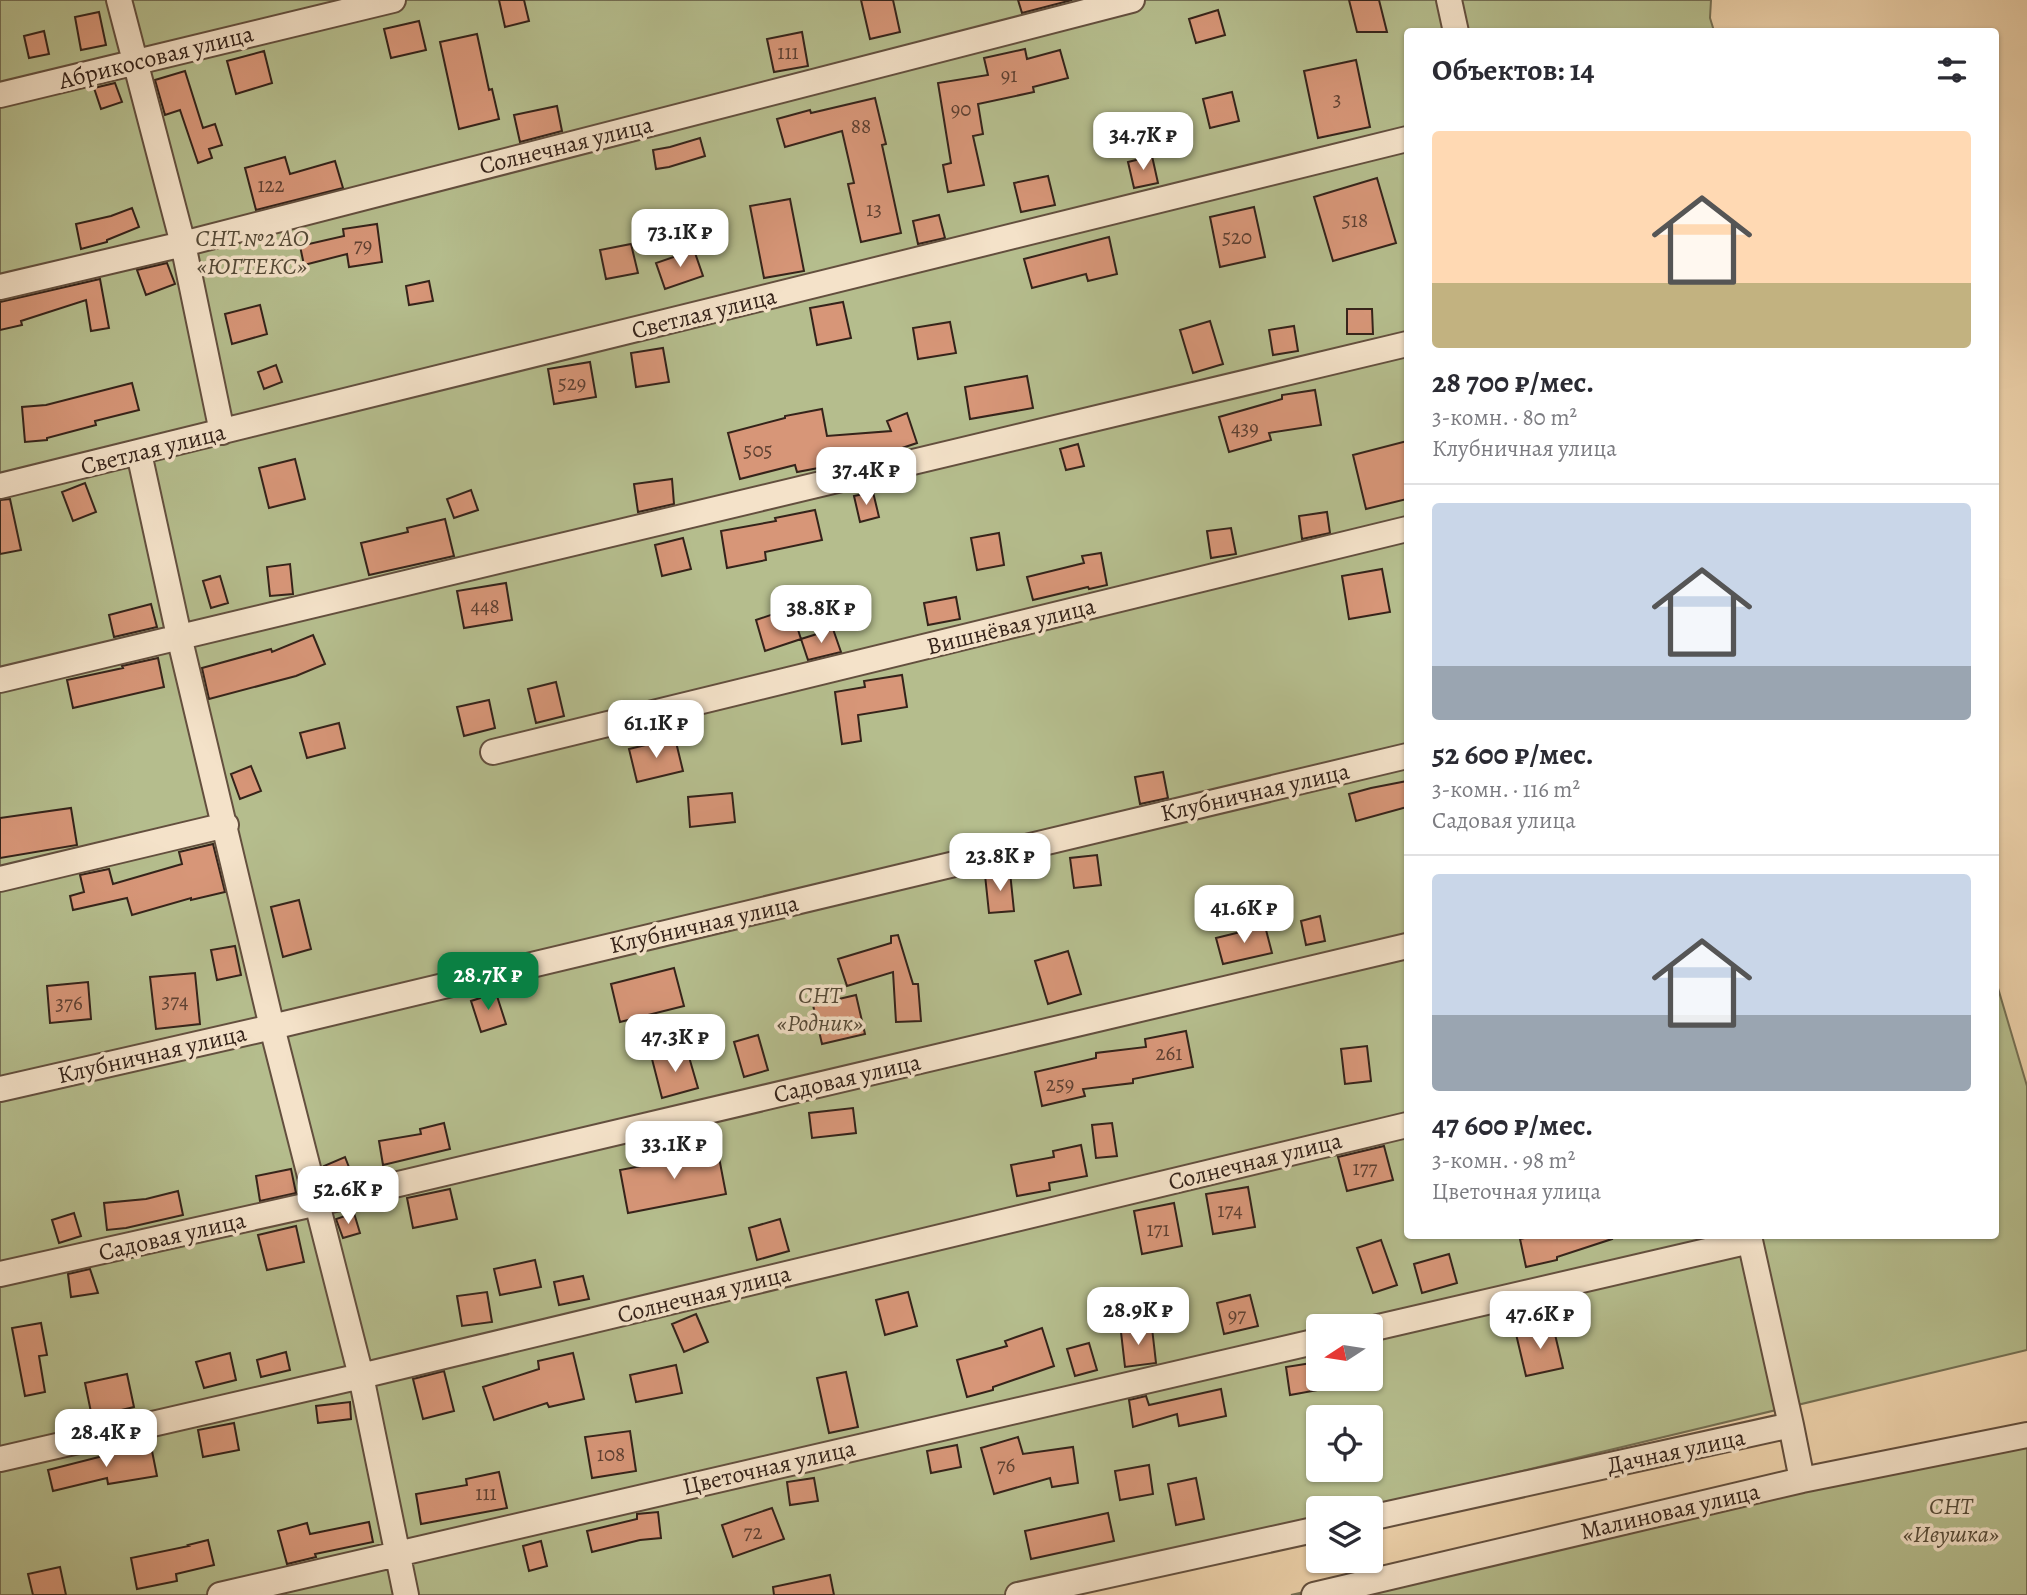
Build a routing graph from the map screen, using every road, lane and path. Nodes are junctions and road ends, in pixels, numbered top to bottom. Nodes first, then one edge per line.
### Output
1 (119, 0) edge
2 (393, 0) edge
3 (1132, 0) edge
4 (1449, 0) edge
5 (1455, 28) edge
6 (134, 63) junction
7 (0, 95) edge
8 (1404, 140) edge
9 (183, 244) junction
10 (0, 287) edge
11 (1404, 345) edge
12 (222, 432) junction
13 (139, 453) junction
14 (0, 486) edge
15 (1404, 529) edge
16 (179, 636) junction
17 (0, 680) edge
18 (493, 752) dead end
19 (1404, 757) edge
20 (226, 825) junction
21 (0, 879) edge
22 (1404, 947) edge
23 (272, 1027) junction
24 (0, 1089) edge
25 (1404, 1126) edge
26 (318, 1203) junction
27 (1745, 1239) edge
28 (1749, 1239) edge
29 (0, 1274) edge
30 (1383, 1326) edge
31 (1306, 1344) edge
32 (361, 1376) junction
33 (1791, 1425) junction
34 (2027, 1434) edge
35 (0, 1458) edge
36 (1802, 1480) junction
37 (1383, 1515) edge
38 (1306, 1532) edge
39 (398, 1553) junction
40 (220, 1595) edge
41 (406, 1595) edge
42 (1018, 1595) edge
43 (1314, 1595) edge

1 - 6 street
2 - 6 street, Абрикосовая улица
3 - 9 street, Солнечная улица
4 - 5 street
6 - 7 street, Абрикосовая улица
6 - 9 street
8 - 12 street, Светлая улица
9 - 10 street, Солнечная улица
9 - 12 street
11 - 16 street
12 - 13 street, Светлая улица
13 - 14 street, Светлая улица
13 - 16 street
15 - 18 street, Вишнёвая улица
16 - 17 street
16 - 20 street
19 - 23 street, Клубничная улица
20 - 21 street
20 - 23 street
22 - 26 street, Садовая улица
23 - 24 street, Клубничная улица
23 - 26 street
25 - 32 street, Солнечная улица
26 - 29 street, Садовая улица
26 - 32 street
27 - 30 street
28 - 33 street
31 - 39 street, Цветочная улица
32 - 35 street, Солнечная улица
32 - 39 street
33 - 36 street
33 - 37 street, Дачная улица
34 - 36 street, Малиновая улица
36 - 43 street, Малиновая улица
38 - 42 street
39 - 40 street, Цветочная улица
39 - 41 street

